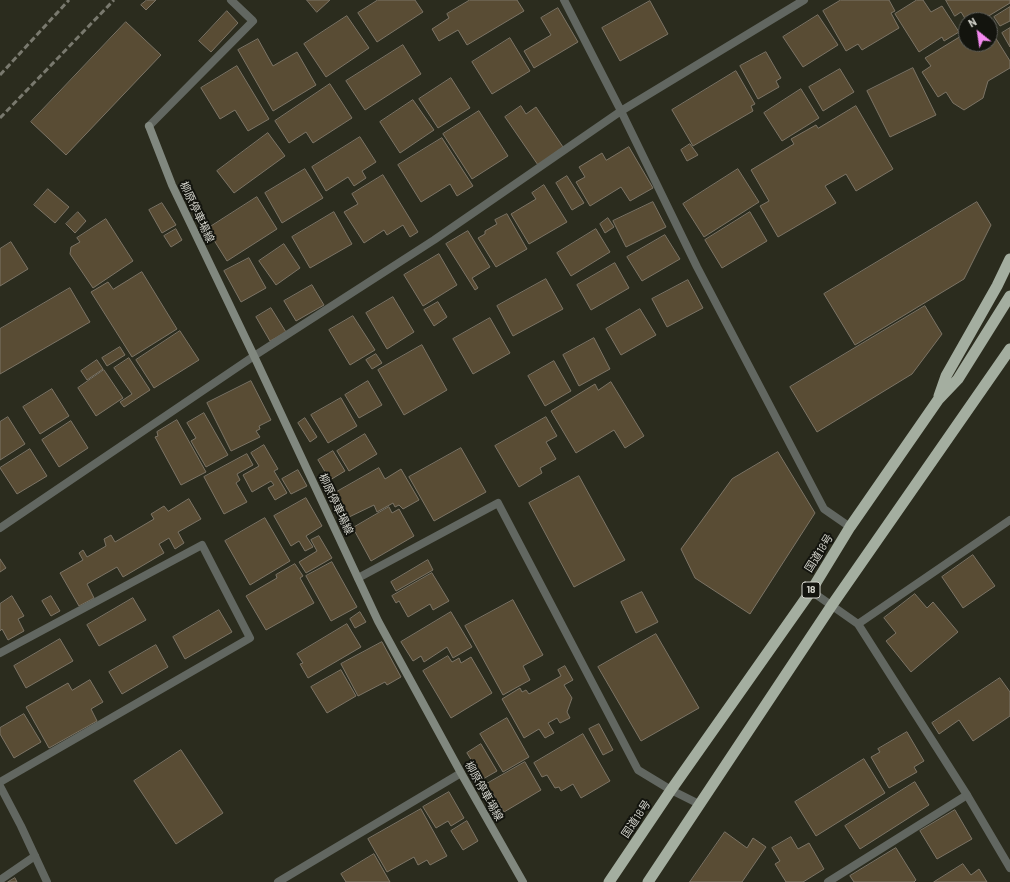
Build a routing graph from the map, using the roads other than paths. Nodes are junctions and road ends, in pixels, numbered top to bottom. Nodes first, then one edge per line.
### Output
1 (231, 0) edge
2 (564, 0) edge
3 (804, 0) edge
4 (621, 111) junction
5 (149, 126) joint
6 (1010, 259) edge
7 (1010, 296) edge
8 (1010, 349) edge
9 (254, 356) junction
10 (938, 400) junction
11 (1010, 520) edge
12 (850, 527) junction
13 (0, 528) edge
14 (358, 578) junction
15 (811, 591) junction
16 (832, 605) junction
17 (858, 624) junction
18 (0, 654) edge
19 (461, 773) junction
20 (0, 782) edge
21 (0, 786) edge
22 (671, 790) junction
23 (967, 795) junction
24 (699, 804) junction
25 (35, 856) junction
26 (1010, 868) edge
27 (0, 880) edge
28 (47, 882) edge
29 (278, 882) edge
30 (523, 882) edge
31 (609, 882) edge
32 (648, 882) edge
33 (828, 882) edge

1 - 5 street
2 - 4 street
3 - 4 street
4 - 9 street
4 - 12 street
5 - 9 main road, 柳原停車場線
6 - 10 highway
7 - 10 highway, 国道18号 / 18
8 - 16 highway, 18
9 - 13 street
9 - 14 main road, 柳原停車場線
10 - 12 highway, 国道18号 / 18
11 - 17 street
12 - 15 highway, 国道18号 / 18
14 - 19 main road, 柳原停車場線
14 - 22 street
15 - 16 street
15 - 22 highway, 国道18号 / 18
16 - 17 street
16 - 24 highway, 18
17 - 23 street
18 - 20 street
19 - 29 street
19 - 30 main road, 柳原停車場線
21 - 25 street
22 - 24 street
22 - 31 highway, 国道18号 / 18
23 - 26 street
23 - 33 street
24 - 32 highway, 18
25 - 27 street
25 - 28 street

